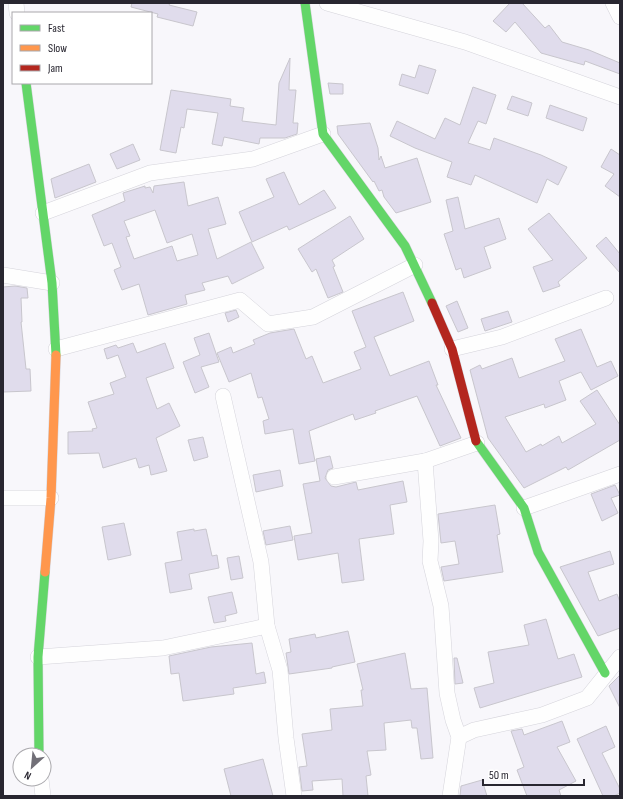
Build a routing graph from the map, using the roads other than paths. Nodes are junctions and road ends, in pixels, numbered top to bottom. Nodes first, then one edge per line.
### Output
1 (304, 3) edge
2 (327, 3) edge
3 (613, 3) edge
4 (620, 17) edge
5 (26, 84) edge
6 (620, 97) edge
7 (323, 134) junction
8 (43, 213) junction
9 (416, 265) junction
10 (3, 275) edge
11 (52, 283) junction
12 (606, 298) dead end
13 (56, 349) junction
14 (452, 349) junction
15 (223, 396) dead end
16 (477, 443) junction
17 (425, 461) junction
18 (620, 474) edge
19 (334, 477) dead end
20 (3, 498) edge
21 (51, 498) junction
22 (524, 508) junction
23 (267, 626) junction
24 (38, 657) junction
25 (620, 657) edge
26 (605, 673) junction
27 (459, 737) junction
28 (39, 747) edge
29 (294, 796) edge
30 (450, 796) edge

1 - 7 street
2 - 6 street
3 - 4 street
5 - 8 street
7 - 8 street
7 - 9 street
8 - 11 street
9 - 13 street
9 - 14 street
10 - 11 street
11 - 13 street
12 - 14 street
13 - 21 street
14 - 16 street
15 - 23 street
16 - 17 street
16 - 22 street
17 - 19 street
17 - 27 street
18 - 22 street
20 - 21 street
21 - 24 street
22 - 26 street
23 - 24 street
23 - 29 street
24 - 28 street
25 - 26 street
26 - 27 street
27 - 30 street

